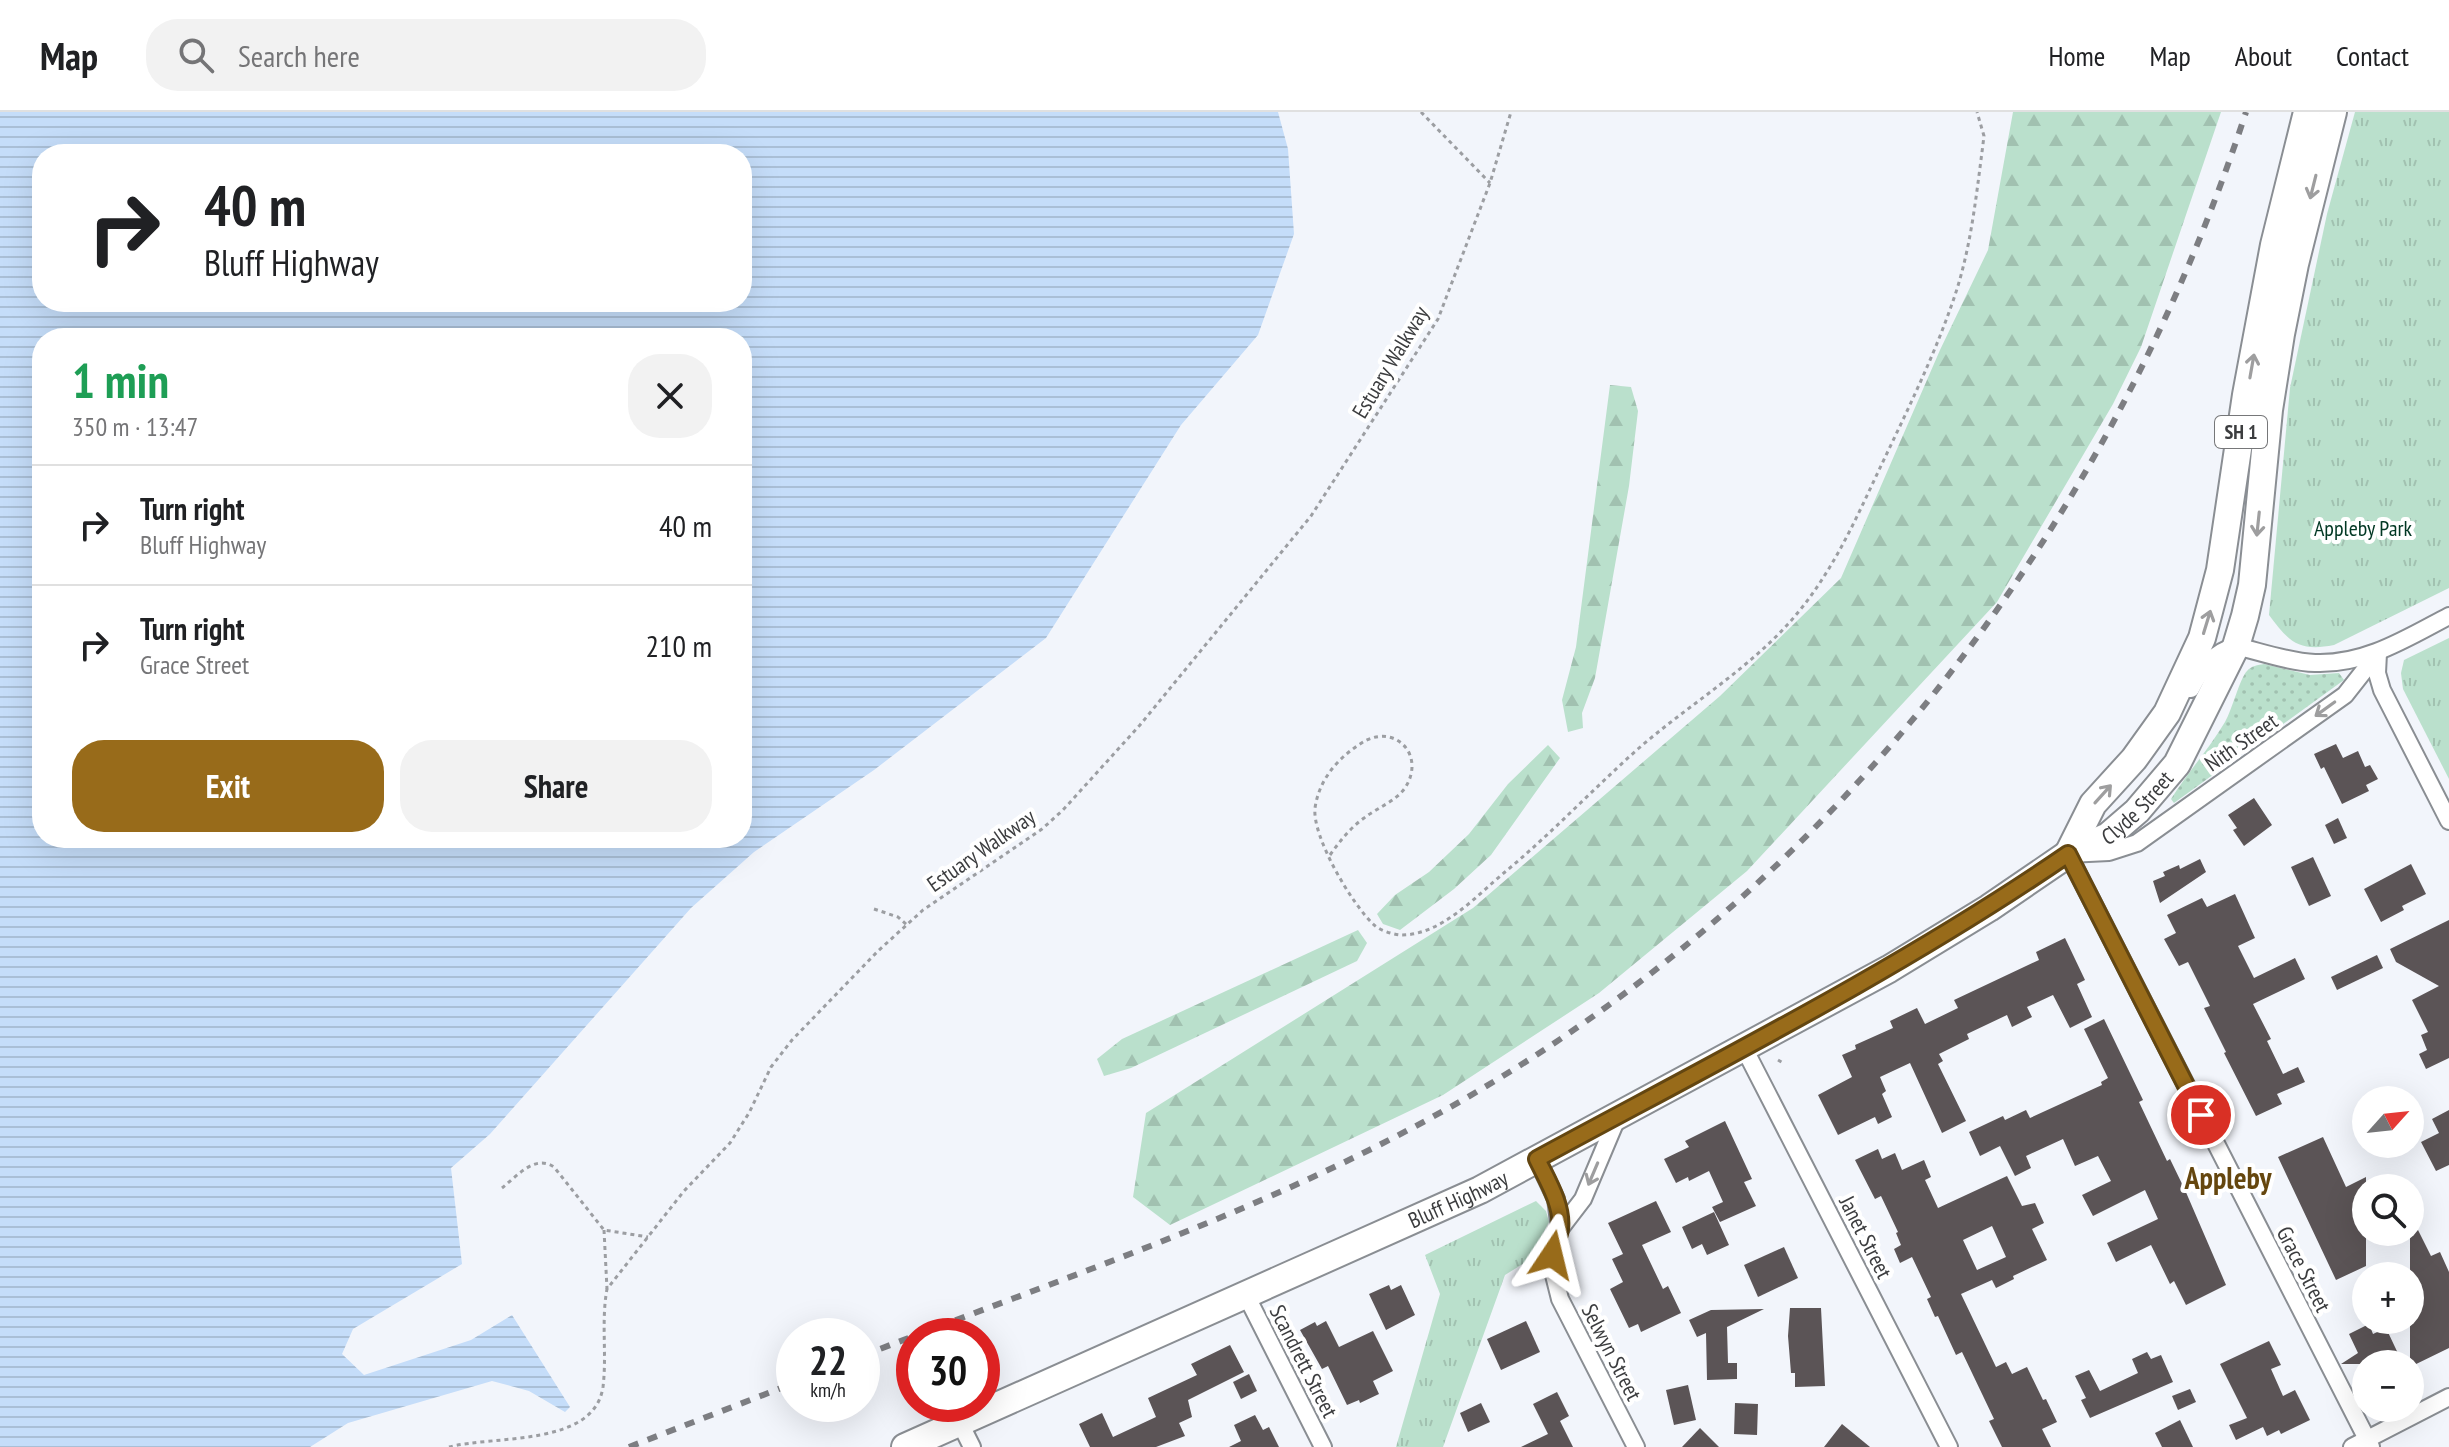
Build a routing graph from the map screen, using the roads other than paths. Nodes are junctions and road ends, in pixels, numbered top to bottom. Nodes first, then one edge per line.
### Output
1 (2307, 112) edge
2 (2333, 112) edge
3 (2449, 616) edge
4 (2236, 646) junction
5 (2378, 653) junction
6 (2148, 741) junction
7 (2449, 821) edge
8 (2068, 854) junction
9 (1744, 1048) junction
10 (1618, 1115) junction
11 (1537, 1159) junction
12 (1560, 1229) junction
13 (1246, 1295) junction
14 (2449, 1397) edge
15 (960, 1423) junction
16 (2363, 1444) edge
17 (905, 1447) edge
18 (972, 1447) edge
19 (1323, 1447) edge
20 (1636, 1447) edge
21 (1949, 1447) edge

6 -> 1 highway, Clyde Street / SH 1
2 -> 4 highway, Clyde Street / SH 1
3 - 5 street, Nith Street
4 - 5 street, Nith Street
4 - 6 street
4 - 8 highway, Clyde Street / SH 1
5 - 7 street
5 -> 8 street, Nith Street
8 -> 6 highway, Clyde Street / SH 1
8 - 9 highway, Bluff Highway / SH 1
8 - 16 street, Grace Street
9 - 10 highway, Bluff Highway / SH 1
9 - 21 street, Janet Street
10 - 11 highway, Bluff Highway / SH 1
10 -> 12 street, Selwyn Street
11 - 12 street, Selwyn Street
11 - 13 highway, Bluff Highway / SH 1
12 - 20 street, Selwyn Street
13 - 15 highway, Bluff Highway / SH 1
13 - 19 street, Scandrett Street
14 - 16 street
15 - 17 highway, Bluff Highway / SH 1
15 - 18 street

